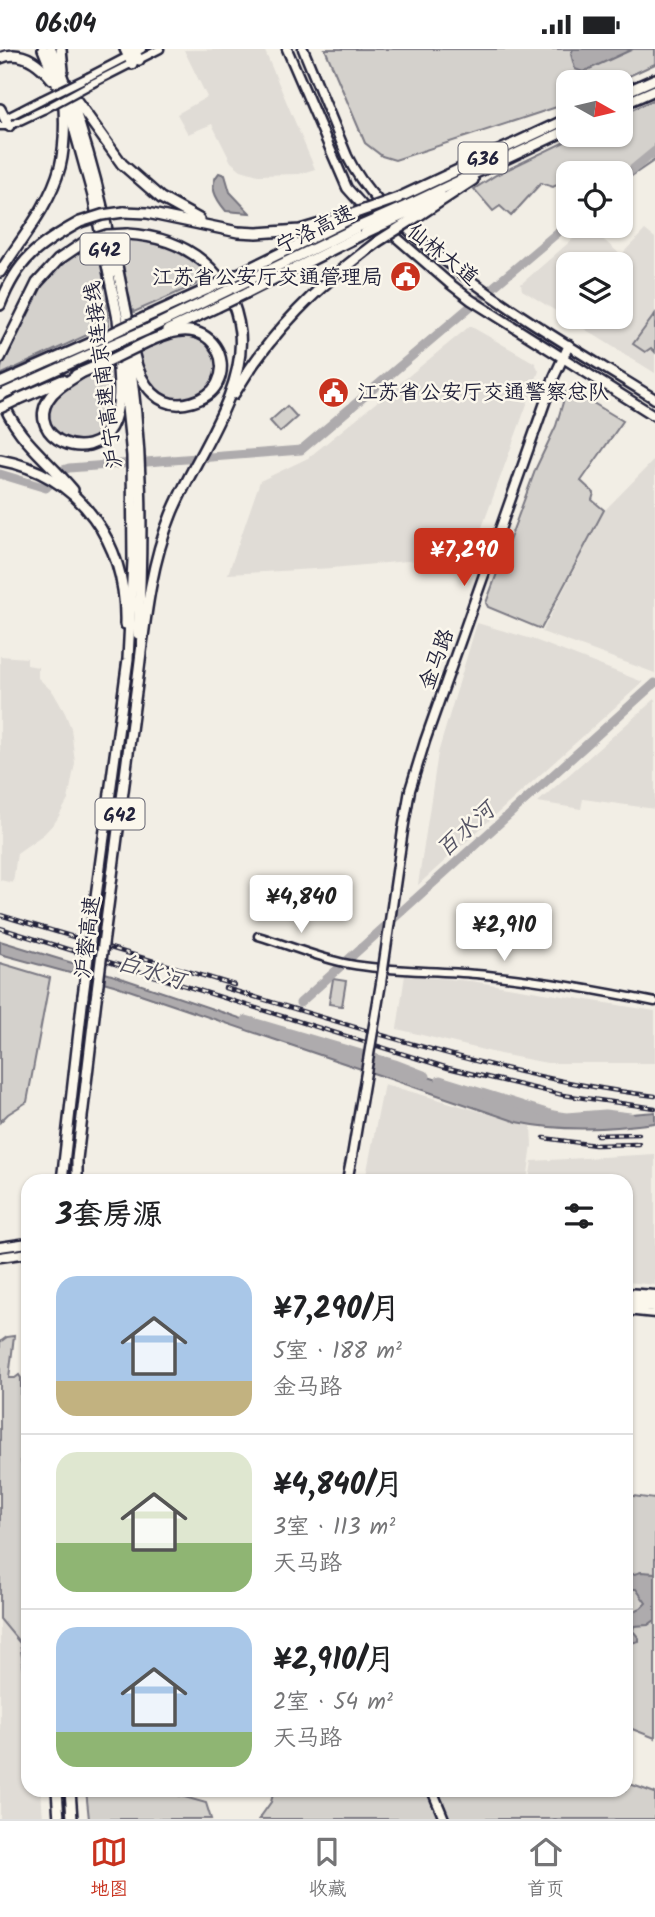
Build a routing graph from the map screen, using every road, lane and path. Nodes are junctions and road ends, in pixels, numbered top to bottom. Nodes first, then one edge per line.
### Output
1 (43, 49) edge
2 (51, 49) edge
3 (61, 49) edge
4 (160, 49) edge
5 (287, 49) edge
6 (303, 49) edge
7 (133, 54) edge
8 (0, 58) edge
9 (92, 79) junction
10 (655, 79) edge
11 (64, 88) junction
12 (634, 88) edge
13 (655, 90) edge
14 (634, 99) edge
15 (3, 120) edge
16 (556, 124) edge
17 (556, 135) edge
18 (501, 162) junction
19 (412, 211) junction
20 (348, 218) junction
21 (214, 226) junction
22 (362, 230) junction
23 (110, 244) junction
24 (0, 272) edge
25 (238, 279) junction
26 (111, 282) junction
27 (212, 298) junction
28 (0, 305) edge
29 (149, 341) junction
30 (101, 344) junction
31 (569, 345) junction
32 (562, 356) junction
33 (0, 358) edge
34 (81, 373) junction
35 (0, 383) edge
36 (0, 395) edge
37 (655, 399) edge
38 (0, 408) edge
39 (655, 416) edge
40 (216, 422) junction
41 (0, 460) edge
42 (136, 461) junction
43 (53, 475) junction
44 (135, 699) junction
45 (121, 707) junction
46 (258, 936) dead end
47 (655, 1002) edge
48 (63, 1174) edge
49 (77, 1174) edge
50 (348, 1174) edge
51 (21, 1244) edge
52 (0, 1247) edge
53 (21, 1254) edge
54 (0, 1257) edge
55 (633, 1292) edge
56 (655, 1294) edge
57 (633, 1298) edge
58 (655, 1300) edge
59 (633, 1306) edge
60 (654, 1307) edge
61 (633, 1312) edge
62 (655, 1314) edge
63 (57, 1797) edge
64 (70, 1797) edge
65 (435, 1797) edge
66 (59, 1819) edge
67 (72, 1819) edge
68 (444, 1819) edge

1 - 11 highway, 沪宁高速南京连接线 / G42
2 - 11 highway, 沪宁高速南京连接线 / G42
3 - 11 highway
4 - 7 street
5 - 32 main road, 仙林大道
6 - 31 main road, 仙林大道
7 - 9 street
8 - 11 highway
9 - 15 street, bridge
9 - 15 street, bridge
10 - 12 highway
11 - 21 highway
11 - 23 highway, 沪宁高速南京连接线 / G42
11 - 24 highway
11 - 26 highway, 沪宁高速南京连接线 / G42
13 - 14 highway
16 - 20 highway, 宁洛高速 / G36, bridge
17 - 18 highway, 宁洛高速 / G36
18 - 19 highway, 宁洛高速 / G36
18 - 19 highway
19 - 22 highway, 宁洛高速 / G36, bridge
19 - 40 highway, bridge
20 - 21 highway
20 - 25 highway, 宁洛高速 / G36
21 - 28 highway, bridge
22 - 25 highway, 宁洛高速 / G36
22 - 27 highway, bridge
23 - 29 highway
23 - 42 highway, 沪宁高速南京连接线 / G42
25 - 27 highway, 宁洛高速 / G36, bridge
26 - 34 highway
26 - 42 highway, 沪宁高速南京连接线 / G42
27 - 29 highway
27 - 30 highway, 宁洛高速 / G36, bridge
27 - 30 highway, 宁洛高速 / G36, bridge
29 - 34 highway, bridge
30 - 35 highway, 宁洛高速 / G36
30 - 36 highway, 宁洛高速 / G36
31 - 32 main road, 金马路
31 - 37 main road, 仙林大道
32 - 39 main road, 仙林大道
32 - 50 main road, 金马路, bridge
33 - 40 highway, G42, bridge
34 - 38 highway, bridge
36 - 43 highway
40 - 44 highway, G42
41 - 43 highway, G42
42 - 44 highway, 沪宁高速南京连接线 / G42
42 - 45 highway, 沪宁高速南京连接线 / G42
43 - 45 highway, G42
44 - 49 highway, 沪蓉高速 / G42, bridge
45 - 48 highway, 沪蓉高速 / G42, bridge
46 - 47 street
51 - 52 main road
53 - 54 main road
55 - 56 street
57 - 58 main road
59 - 60 main road
61 - 62 street
63 - 66 highway
64 - 67 highway
65 - 68 main road

